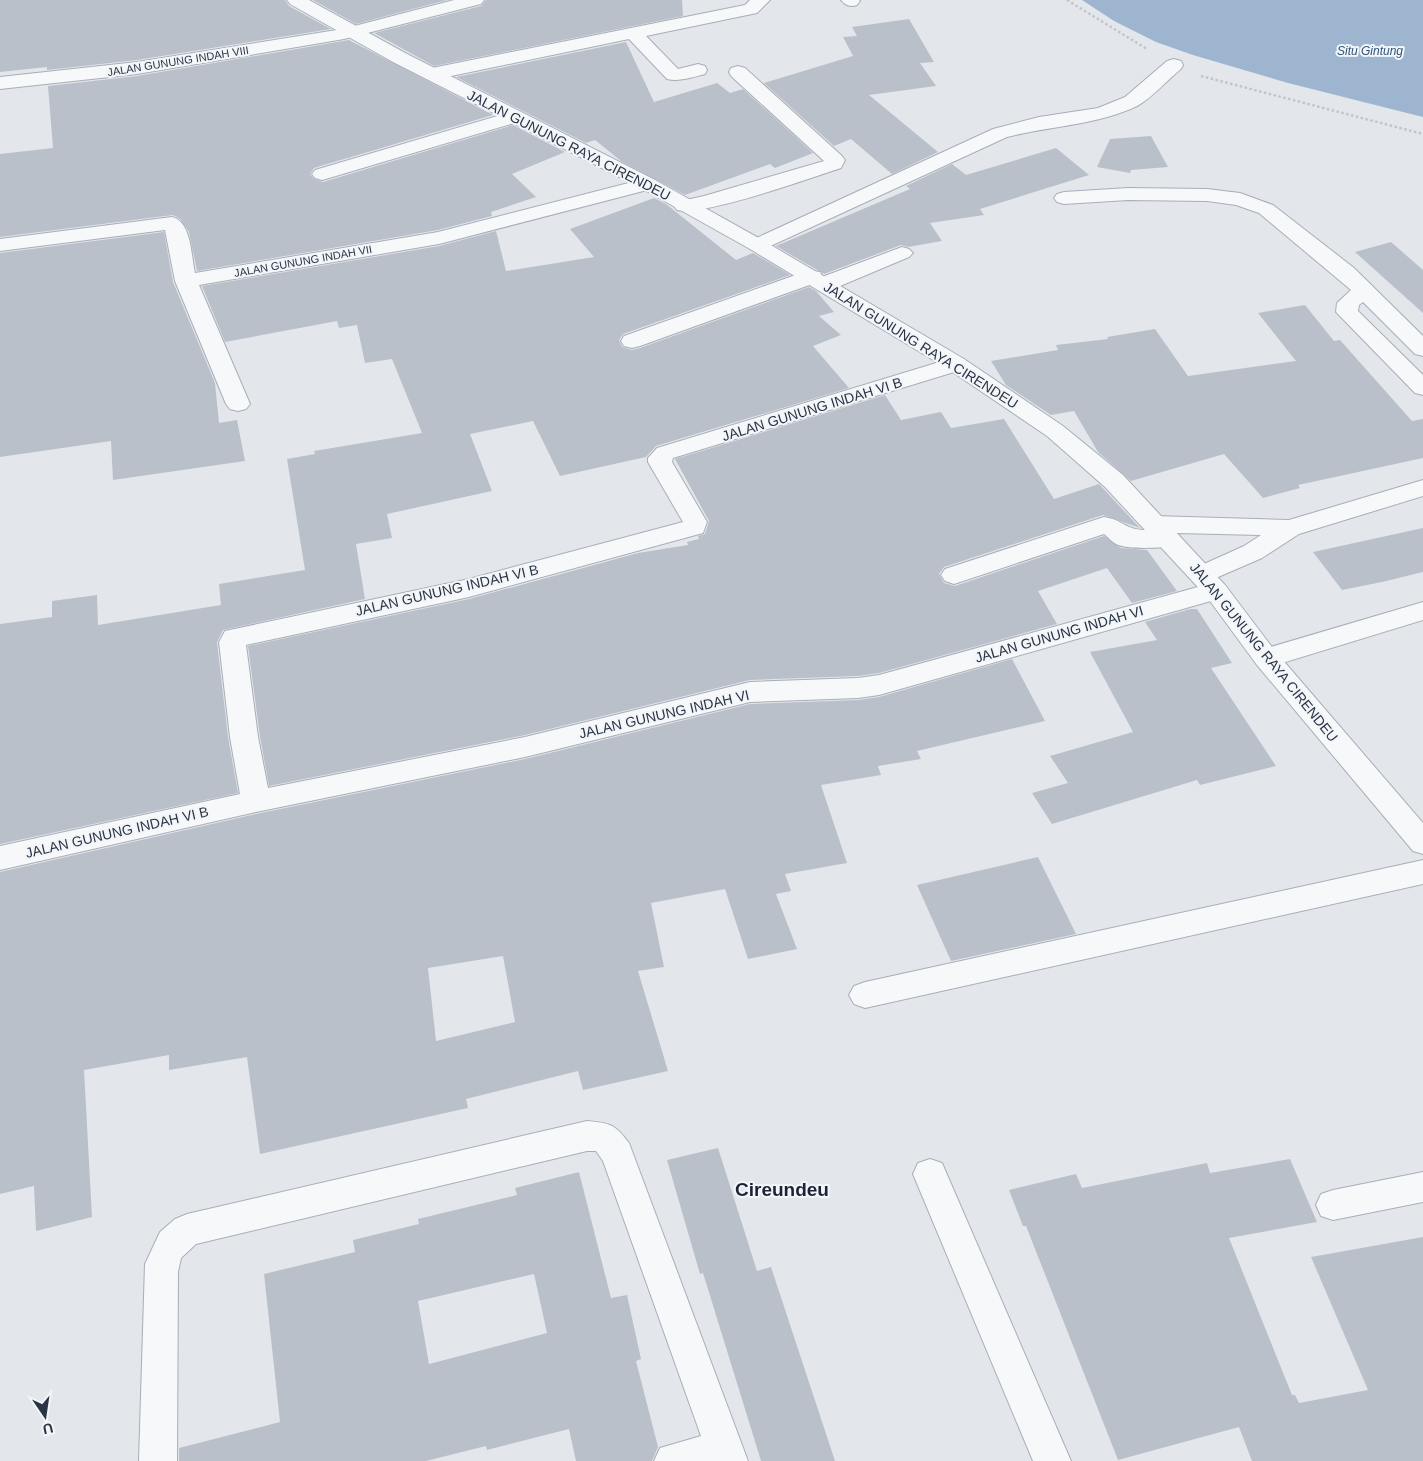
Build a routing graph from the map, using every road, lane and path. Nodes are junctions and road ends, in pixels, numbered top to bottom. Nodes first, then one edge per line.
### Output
1 (296, 0) edge
2 (475, 0) edge
3 (761, 0) edge
4 (1068, 0) edge
5 (355, 32) junction
6 (632, 32) junction
7 (1174, 66) junction
8 (698, 70) dead end
9 (738, 72) dead end
10 (432, 74) junction
11 (0, 83) edge
12 (514, 117) junction
13 (1423, 134) edge
14 (322, 174) dead end
15 (648, 184) junction
16 (1064, 198) dead end
17 (684, 206) junction
18 (0, 245) edge
19 (757, 245) junction
20 (902, 253) dead end
21 (819, 280) junction
22 (186, 281) junction
23 (1362, 291) junction
24 (1414, 329) edge
25 (632, 341) dead end
26 (1423, 349) edge
27 (956, 364) junction
28 (1423, 388) edge
29 (238, 404) dead end
30 (1423, 488) edge
31 (1290, 528) junction
32 (1161, 531) junction
33 (954, 575) dead end
34 (1209, 583) junction
35 (1423, 611) edge
36 (1266, 658) junction
37 (256, 801) junction
38 (1423, 843) edge
39 (0, 858) edge
40 (1423, 872) edge
41 (865, 995) dead end
42 (930, 1174) dead end
43 (1423, 1187) edge
44 (1333, 1205) dead end
45 (727, 1455) edge
46 (158, 1461) edge
47 (673, 1461) edge
48 (1052, 1461) edge

1 - 5 street, JALAN GUNUNG RAYA CIRENDEU
2 - 5 street, JALAN GUNUNG INDAH VIII
3 - 6 street
4 - 7 path
5 - 10 street, JALAN GUNUNG RAYA CIRENDEU
5 - 11 street, JALAN GUNUNG INDAH VIII
6 - 8 street
6 - 10 street
7 - 13 path
7 - 19 street
9 - 17 street
10 - 12 street, JALAN GUNUNG RAYA CIRENDEU
12 - 14 street
12 - 15 street, JALAN GUNUNG RAYA CIRENDEU
15 - 17 street, JALAN GUNUNG RAYA CIRENDEU
15 - 22 street, JALAN GUNUNG INDAH VII
16 - 23 street
17 - 19 street, JALAN GUNUNG RAYA CIRENDEU
18 - 22 street
19 - 21 street, JALAN GUNUNG RAYA CIRENDEU
20 - 21 street
21 - 25 street
21 - 27 street, JALAN GUNUNG RAYA CIRENDEU
22 - 29 street
23 - 24 street
23 - 28 street
24 - 26 street
27 - 32 street, JALAN GUNUNG RAYA CIRENDEU
27 - 37 street, JALAN GUNUNG INDAH VI B
30 - 31 street
31 - 32 street
31 - 34 street, JALAN GUNUNG INDAH VI
32 - 33 street
32 - 34 street, JALAN GUNUNG RAYA CIRENDEU
34 - 36 street, JALAN GUNUNG RAYA CIRENDEU
34 - 37 street, JALAN GUNUNG INDAH VI
35 - 36 street
36 - 38 street, JALAN GUNUNG RAYA CIRENDEU
37 - 39 street, JALAN GUNUNG INDAH VI B
40 - 41 street
42 - 48 street
43 - 44 street
45 - 46 street
45 - 47 street

